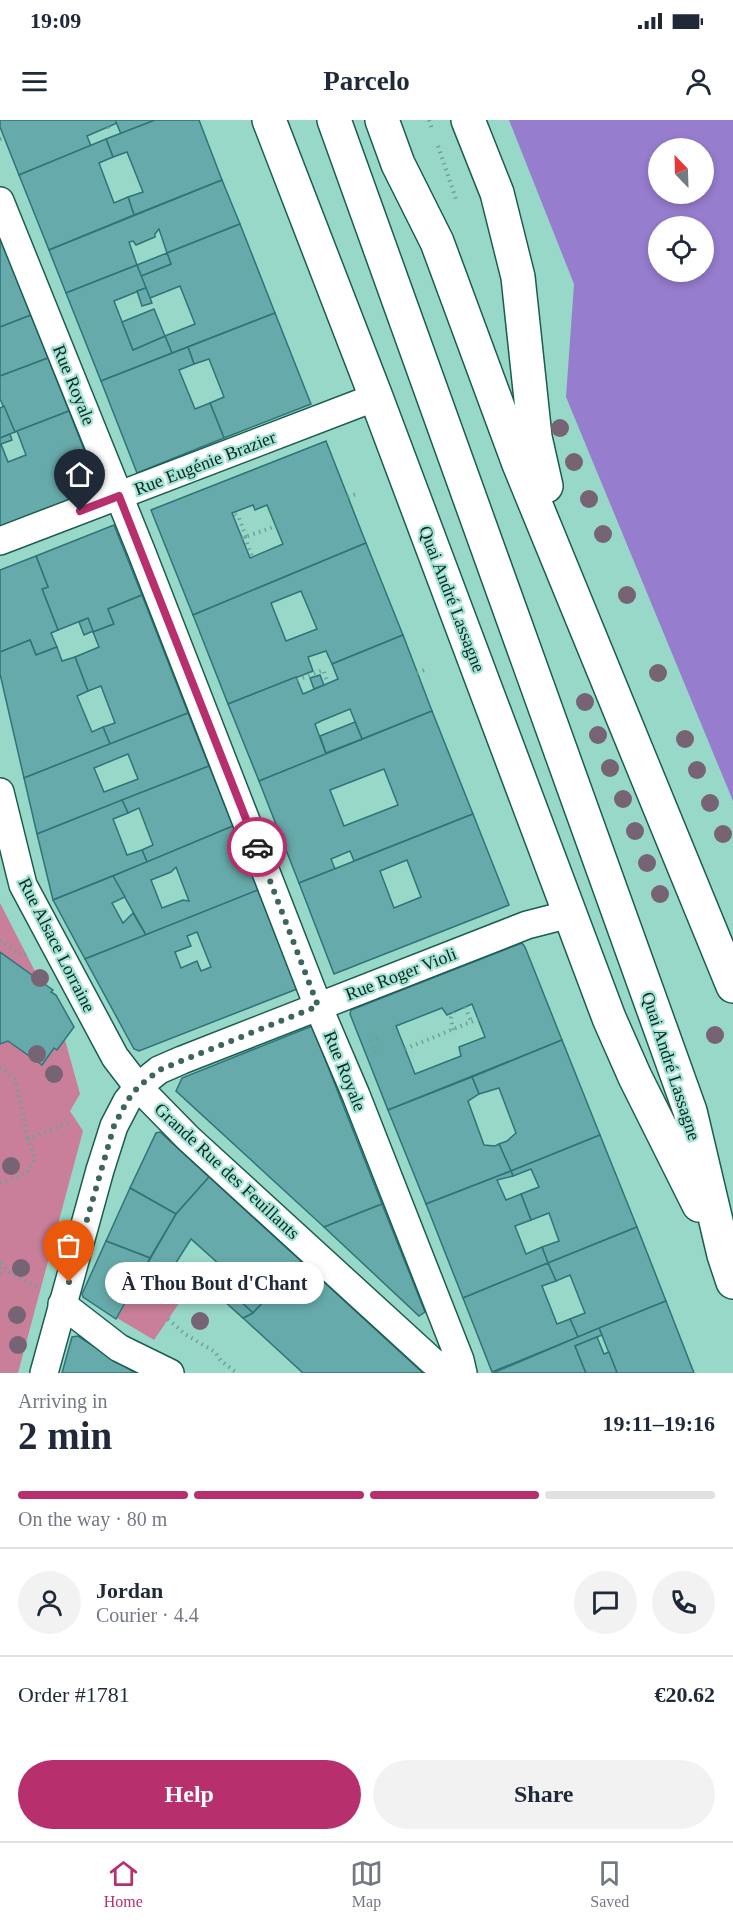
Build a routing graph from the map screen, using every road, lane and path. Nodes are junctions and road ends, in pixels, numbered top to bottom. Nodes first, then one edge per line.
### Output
1 (269, 120) edge
2 (334, 120) edge
3 (382, 120) edge
4 (405, 120) edge
5 (468, 120) edge
6 (0, 201) edge
7 (437, 242) junction
8 (376, 397) junction
9 (356, 494) dead end
10 (119, 496) junction
11 (348, 497) dead end
12 (235, 514) dead end
13 (276, 526) dead end
14 (244, 538) junction
15 (0, 541) edge
16 (252, 557) dead end
17 (564, 570) junction
18 (427, 669) dead end
19 (417, 673) dead end
20 (297, 680) dead end
21 (328, 683) dead end
22 (0, 792) edge
23 (607, 880) junction
24 (570, 914) junction
25 (0, 940) edge
26 (22, 956) dead end
27 (733, 986) edge
28 (318, 1006) junction
29 (465, 1007) dead end
30 (454, 1012) dead end
31 (455, 1029) junction
32 (381, 1037) dead end
33 (405, 1049) dead end
34 (378, 1059) dead end
35 (0, 1067) edge
36 (635, 1077) junction
37 (138, 1087) junction
38 (72, 1121) dead end
39 (28, 1139) junction
40 (0, 1183) edge
41 (1, 1262) edge
42 (728, 1268) edge
43 (0, 1276) edge
44 (39, 1288) dead end
45 (63, 1304) junction
46 (168, 1319) dead end
47 (44, 1373) edge
48 (170, 1373) edge
49 (237, 1373) edge
50 (452, 1373) edge
51 (463, 1373) edge

1 - 8 main road, Quai André Lassagne
2 - 23 main road, Quai André Lassagne
3 - 7 main road
4 - 7 main road
5 - 17 main road
6 - 10 street, Rue Royale
7 - 17 main road
8 - 10 street, Rue Eugénie Brazier
8 - 24 main road, Quai André Lassagne
9 - 11 path
10 - 15 street, Rue Eugénie Brazier
10 - 28 street, Rue Royale
12 - 14 path
13 - 14 path
14 - 16 path
17 - 27 main road
18 - 19 path
20 - 21 path
22 - 37 street, Rue Alsace Lorraine
23 - 36 main road, Quai André Lassagne
23 - 42 main road, Quai André Lassagne
24 - 28 street, Rue Roger Violi
24 - 36 main road, Quai André Lassagne
25 - 26 path
28 - 37 street, Rue Roger Violi
28 - 51 street, Rue Royale
29 - 31 path
30 - 31 path
31 - 33 path
32 - 34 path
35 - 39 path
36 - 42 main road, Quai André Lassagne
37 - 45 street, Rue Roger Violi
37 - 50 street, Grande Rue des Feuillants
38 - 39 path
39 - 40 path
41 - 43 path
41 - 44 path
45 - 47 street, Rue Roger Violi
45 - 48 street
46 - 49 path

